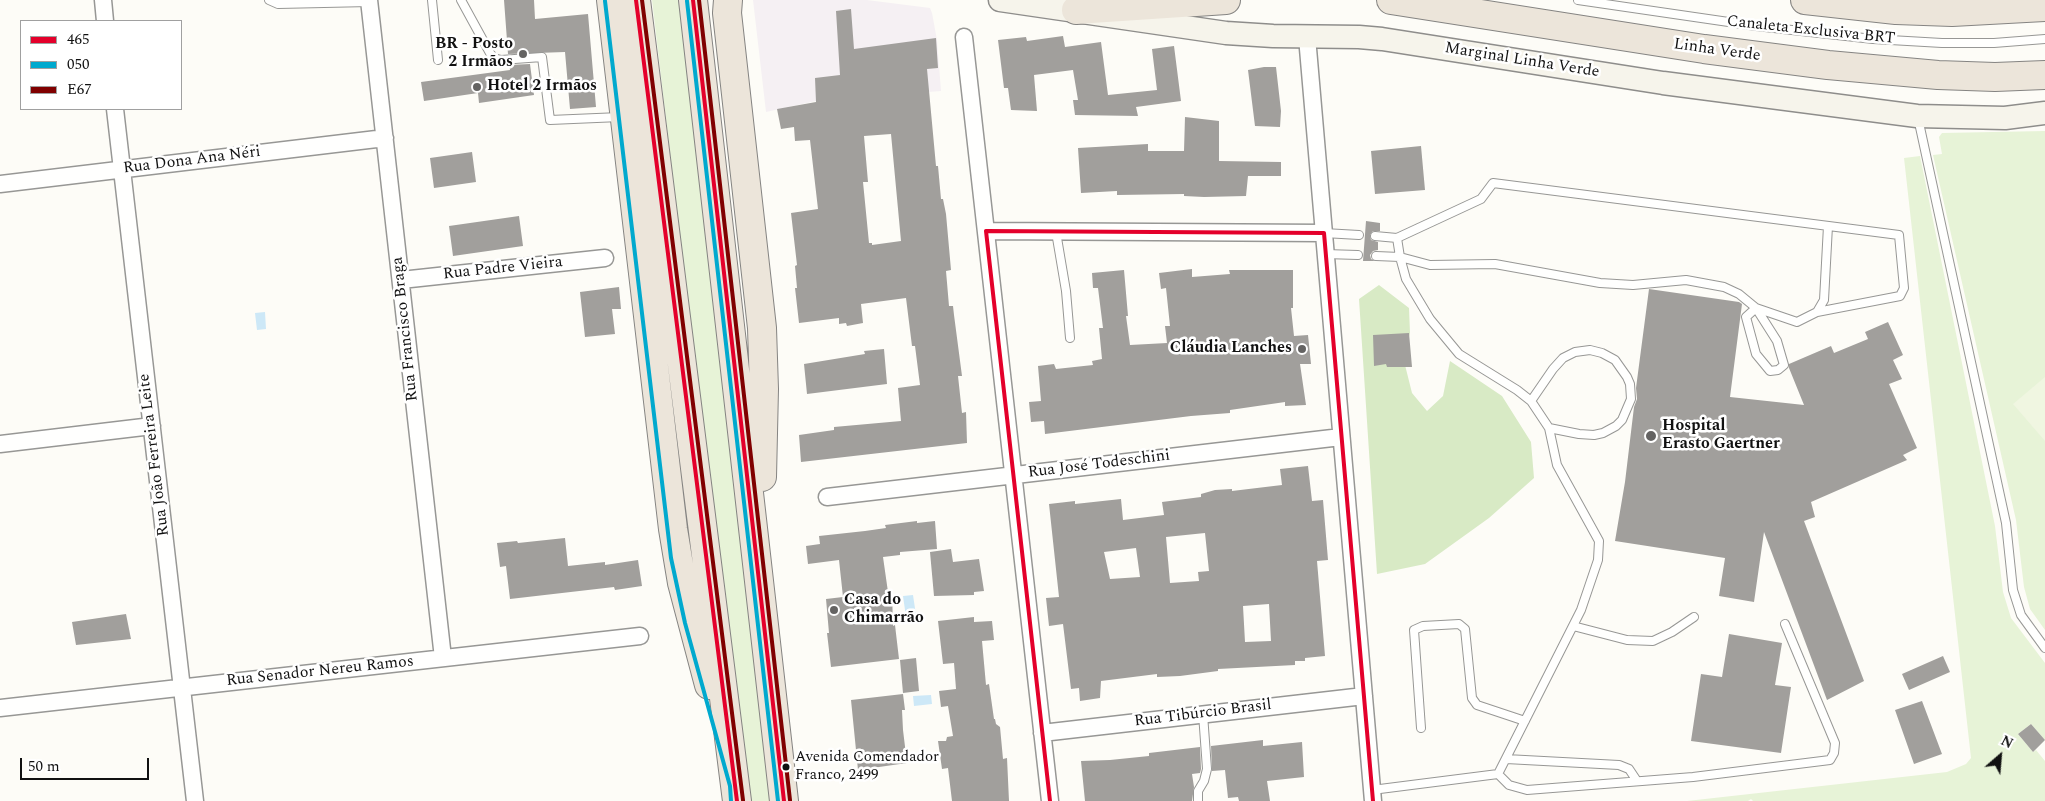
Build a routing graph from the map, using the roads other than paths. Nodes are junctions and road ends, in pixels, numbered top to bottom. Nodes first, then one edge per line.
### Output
1 (103, 0) edge
2 (269, 0) edge
3 (432, 0) edge
4 (461, 0) edge
5 (611, 0) edge
6 (636, 0) edge
7 (693, 0) edge
8 (728, 0) edge
9 (1000, 0) edge
10 (1226, 0) edge
11 (1392, 0) edge
12 (1578, 0) edge
13 (1805, 0) edge
14 (370, 1) edge
15 (2045, 7) edge
16 (1076, 10) junction
17 (106, 20) edge
18 (964, 37) dead end
19 (1307, 37) junction
20 (2045, 39) edge
21 (438, 60) dead end
22 (2045, 75) edge
23 (115, 110) edge
24 (2045, 114) edge
25 (1917, 116) junction
26 (624, 117) junction
27 (385, 138) junction
28 (122, 170) junction
29 (0, 184) edge
30 (1828, 226) junction
31 (986, 231) junction
32 (1056, 232) junction
33 (1324, 233) junction
34 (1359, 235) dead end
35 (1375, 236) dead end
36 (1397, 238) junction
37 (1325, 254) junction
38 (1358, 255) dead end
39 (1376, 256) dead end
40 (1400, 257) junction
41 (605, 258) dead end
42 (401, 280) junction
43 (1756, 308) junction
44 (1818, 312) junction
45 (1070, 338) dead end
46 (1531, 401) junction
47 (152, 426) junction
48 (1549, 428) junction
49 (1341, 437) junction
50 (0, 444) edge
51 (1014, 475) junction
52 (827, 497) dead end
53 (759, 576) junction
54 (1694, 617) dead end
55 (1785, 624) dead end
56 (1573, 626) junction
57 (640, 636) dead end
58 (2045, 648) edge
59 (443, 658) junction
60 (182, 688) junction
61 (1364, 696) junction
62 (0, 708) edge
63 (1203, 714) junction
64 (1525, 721) junction
65 (1421, 728) dead end
66 (1042, 733) junction
67 (1506, 759) junction
68 (1498, 774) junction
69 (1637, 781) junction
70 (737, 793) edge
71 (1372, 795) edge
72 (195, 801) edge
73 (784, 801) edge
74 (1050, 801) edge
75 (1198, 801) edge

1 - 17 street
2 - 14 lane
3 - 21 lane
4 - 26 lane
5 - 26 highway
6 - 70 highway
7 - 53 highway
8 - 53 highway
9 - 16 main road, Marginal Linha Verde
10 - 16 highway
11 - 22 highway, Linha Verde
12 - 20 lane, Canaleta Exclusiva BRT
13 - 15 highway
14 - 27 street, Rua Francisco Braga
16 - 19 main road, Marginal Linha Verde
18 - 31 street
19 - 25 main road, Marginal Linha Verde
19 - 33 street
23 - 28 street, Rua João Ferreira Leite
24 - 25 main road, Marginal Linha Verde
25 - 58 lane
26 - 70 highway
27 - 28 street, Rua Dona Ana Néri
27 - 42 street, Rua Francisco Braga
28 - 29 street, Rua Dona Ana Néri
28 - 47 street, Rua João Ferreira Leite
30 - 36 lane
30 - 44 lane
30 - 44 lane
31 - 32 street
31 - 51 street
32 - 33 street
32 - 45 lane
33 - 34 lane
33 - 37 street
35 - 36 lane
36 - 40 lane
37 - 38 lane
37 - 49 street
39 - 40 lane
40 - 43 lane
40 - 46 lane
41 - 42 street, Rua Padre Vieira
42 - 59 street, Rua Francisco Braga
43 - 43 lane
43 - 44 lane
46 - 48 lane
46 - 48 lane
47 - 50 street
47 - 60 street, Rua João Ferreira Leite
48 - 56 lane
49 - 51 street, Rua José Todeschini
49 - 61 street
51 - 52 street, Rua José Todeschini
51 - 66 street
53 - 73 highway
54 - 56 lane
55 - 69 lane
56 - 64 lane
57 - 59 street, Rua Senador Nereu Ramos
59 - 60 street, Rua Senador Nereu Ramos
60 - 62 street, Rua Senador Nereu Ramos
60 - 72 street, Rua João Ferreira Leite
61 - 63 street, Rua Tibúrcio Brasil
61 - 71 street
63 - 66 street, Rua Tibúrcio Brasil
63 - 75 lane
64 - 65 lane
64 - 67 lane
66 - 74 street
67 - 68 lane
67 - 69 lane
68 - 69 lane
68 - 71 lane

